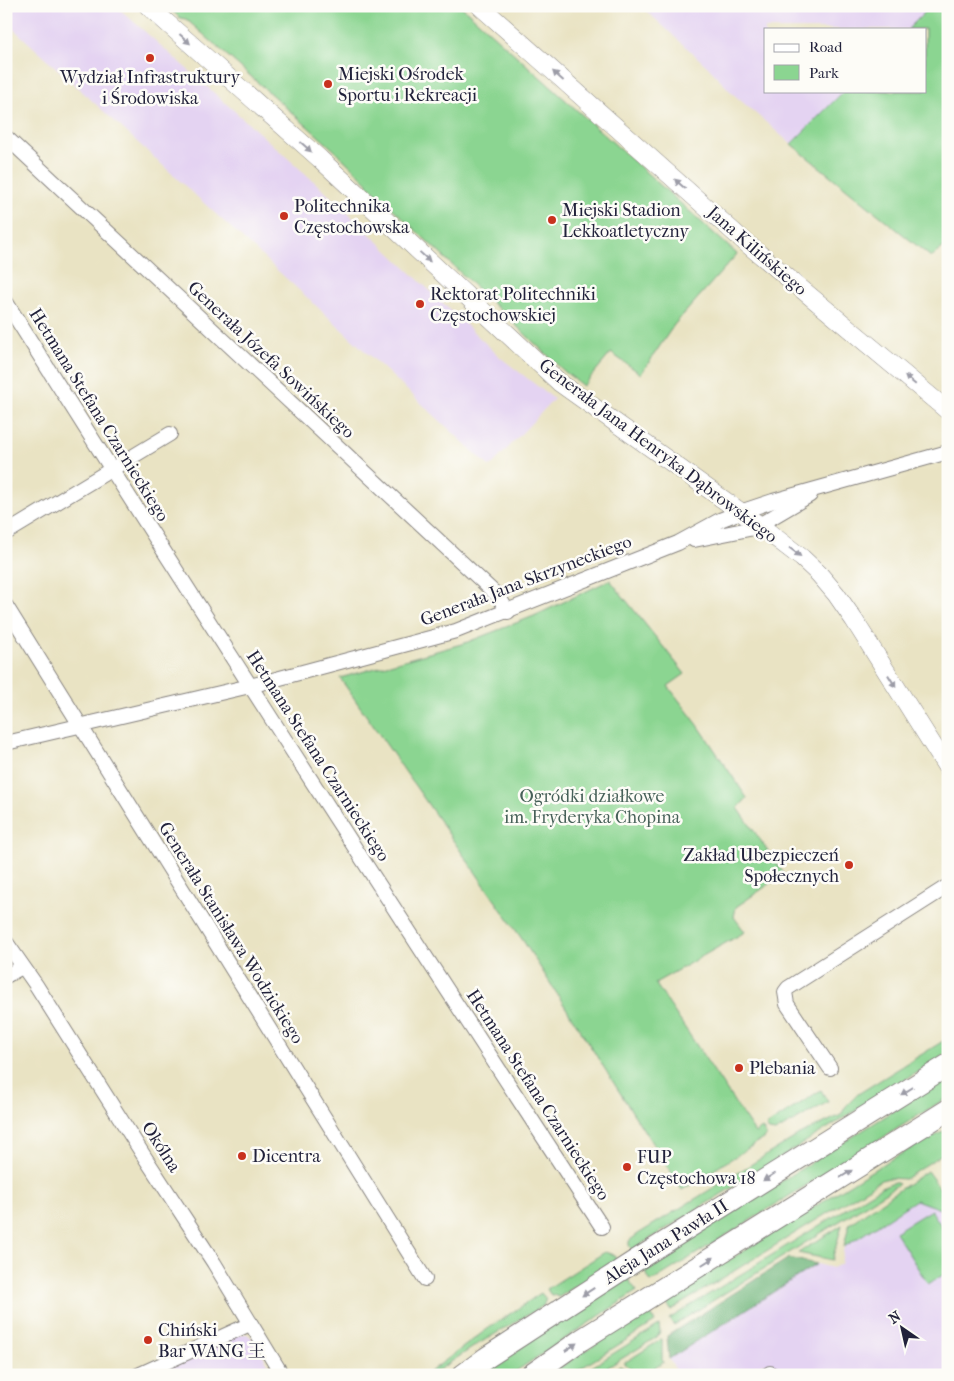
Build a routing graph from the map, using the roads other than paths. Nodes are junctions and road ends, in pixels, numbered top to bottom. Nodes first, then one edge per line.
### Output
1 (148, 6) edge
2 (480, 6) edge
3 (6, 137) edge
4 (6, 302) edge
5 (948, 411) edge
6 (170, 434) dead end
7 (948, 452) edge
8 (112, 470) junction
9 (823, 487) junction
10 (740, 512) junction
11 (759, 525) junction
12 (6, 533) edge
13 (678, 543) junction
14 (6, 606) edge
15 (508, 612) junction
16 (250, 686) junction
17 (80, 725) junction
18 (6, 743) edge
19 (948, 768) edge
20 (948, 886) edge
21 (6, 942) edge
22 (22, 967) junction
23 (6, 976) edge
24 (948, 1064) edge
25 (830, 1068) dead end
26 (948, 1110) edge
27 (602, 1227) dead end
28 (424, 1279) dead end
29 (250, 1324) junction
30 (138, 1375) edge
31 (282, 1375) edge
32 (463, 1375) edge
33 (530, 1375) edge

1 -> 10 street, Generała Jana Henryka Dąbrowskiego
5 -> 2 street, Jana Kilińskiego
3 - 15 street, Generała Józefa Sowińskiego
4 - 8 street, Hetmana Stefana Czarnieckiego
6 - 8 street
7 - 9 street
8 - 12 street
8 - 16 street, Hetmana Stefana Czarnieckiego
9 - 10 street, Generała Jana Skrzyneckiego
9 - 11 street, Generała Jana Skrzyneckiego
10 - 11 street, Generała Jana Henryka Dąbrowskiego
10 - 13 street, Generała Jana Skrzyneckiego
11 - 13 street, Generała Jana Skrzyneckiego
11 -> 19 street, Generała Jana Henryka Dąbrowskiego
13 - 15 street, Generała Jana Skrzyneckiego
14 - 17 street, Generała Stanisława Wodzickiego
15 - 16 street, Generała Jana Skrzyneckiego
16 - 17 street, Generała Jana Skrzyneckiego
16 - 27 street, Hetmana Stefana Czarnieckiego
17 - 18 street, Generała Jana Skrzyneckiego
17 - 28 street, Generała Stanisława Wodzickiego
20 - 25 street
21 - 22 street, Okólna
22 - 23 street
22 - 29 street, Okólna
24 -> 32 main road, Aleja Jana Pawła II
33 -> 26 main road
29 - 30 street
29 - 31 street, Okólna

